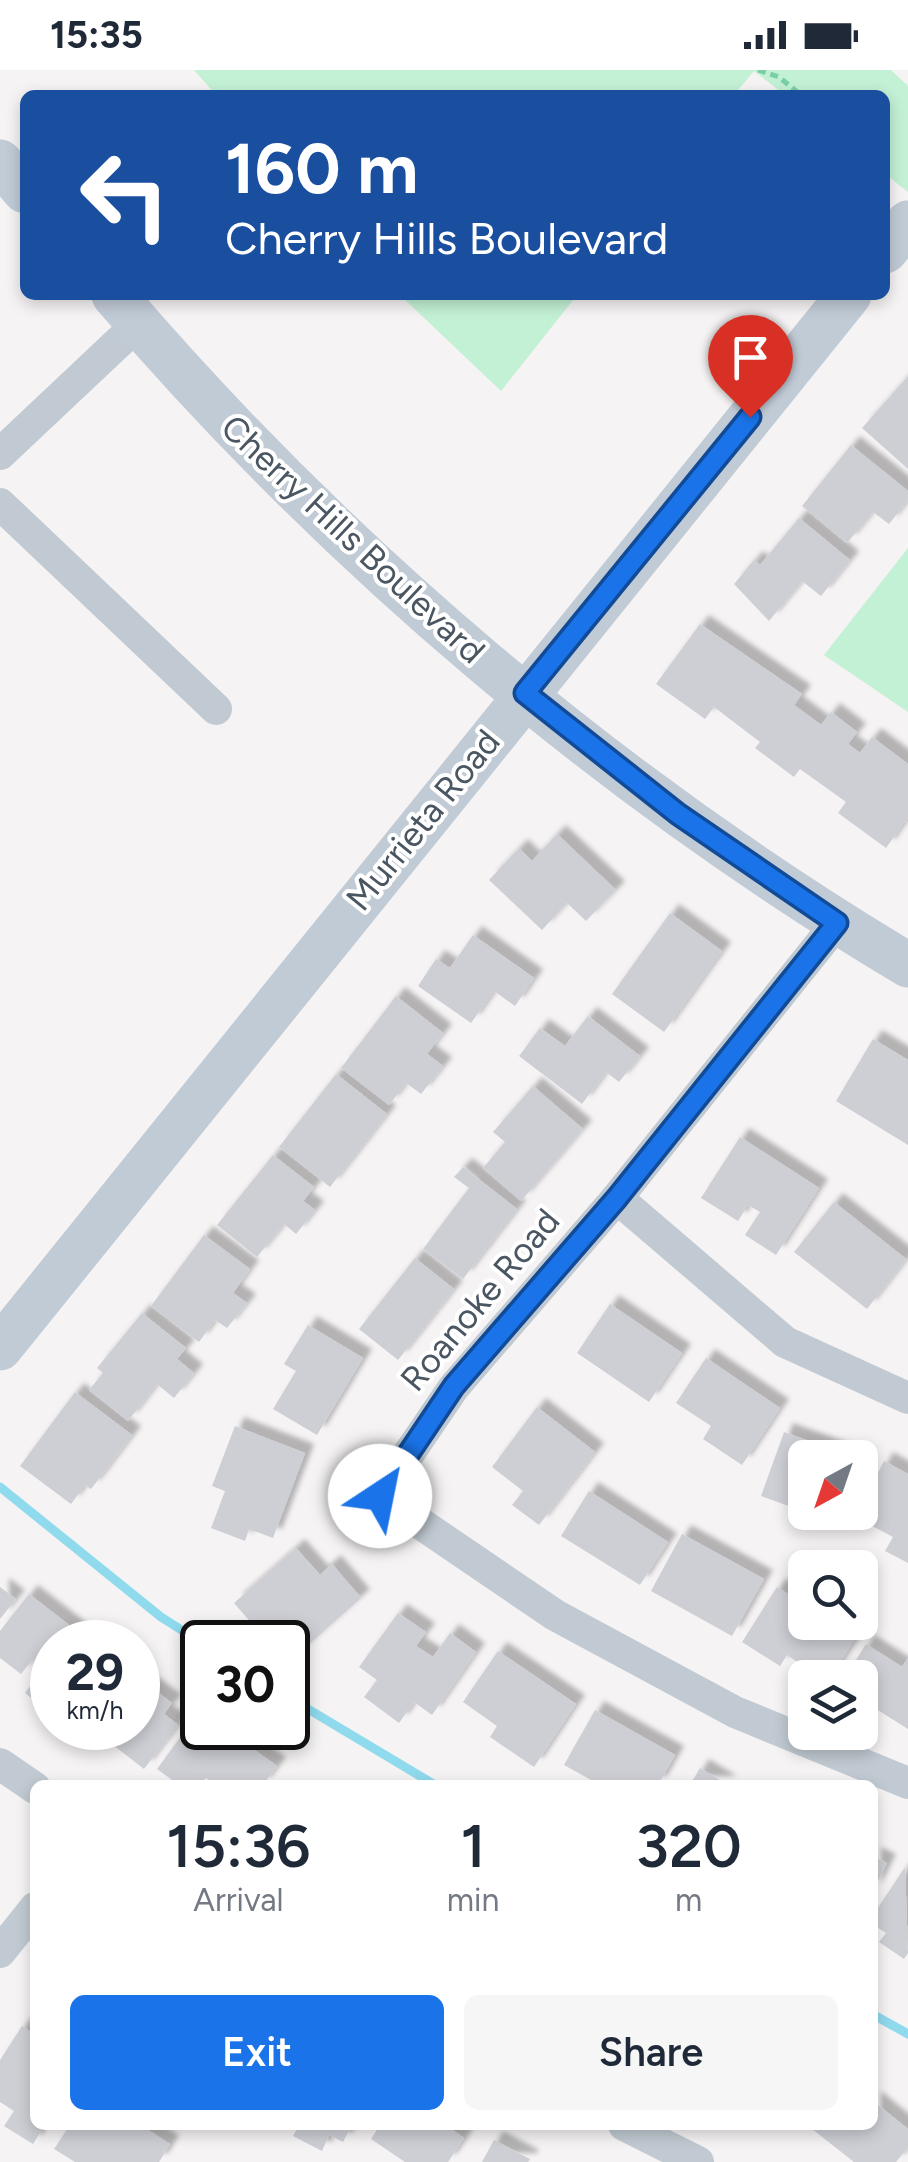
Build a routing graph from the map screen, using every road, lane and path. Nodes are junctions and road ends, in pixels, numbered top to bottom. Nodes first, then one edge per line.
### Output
1 (758, 70) edge
2 (794, 90) edge
3 (0, 162) edge
4 (20, 186) edge
5 (908, 223) edge
6 (890, 245) edge
7 (845, 300) edge
8 (126, 309) edge
9 (0, 454) edge
10 (0, 504) edge
11 (525, 693) junction
12 (216, 709) dead end
13 (837, 923) junction
14 (908, 966) edge
15 (617, 1198) junction
16 (0, 1348) edge
17 (908, 1398) edge
18 (0, 1764) edge
19 (908, 1783) edge
20 (30, 1785) edge
21 (30, 1914) edge
22 (0, 1952) edge
23 (634, 2130) edge
24 (698, 2162) edge

1 - 2 path
3 - 4 main road
5 - 6 main road
7 - 11 main road, Murrieta Road
8 - 9 street
8 - 11 main road, Cherry Hills Boulevard
10 - 12 street
11 - 13 main road, Cherry Hills Boulevard
11 - 16 main road, Murrieta Road
13 - 14 main road, Cherry Hills Boulevard
13 - 15 street, Roanoke Road
15 - 17 street
15 - 19 street, Roanoke Road
18 - 20 street
21 - 22 street
23 - 24 street

